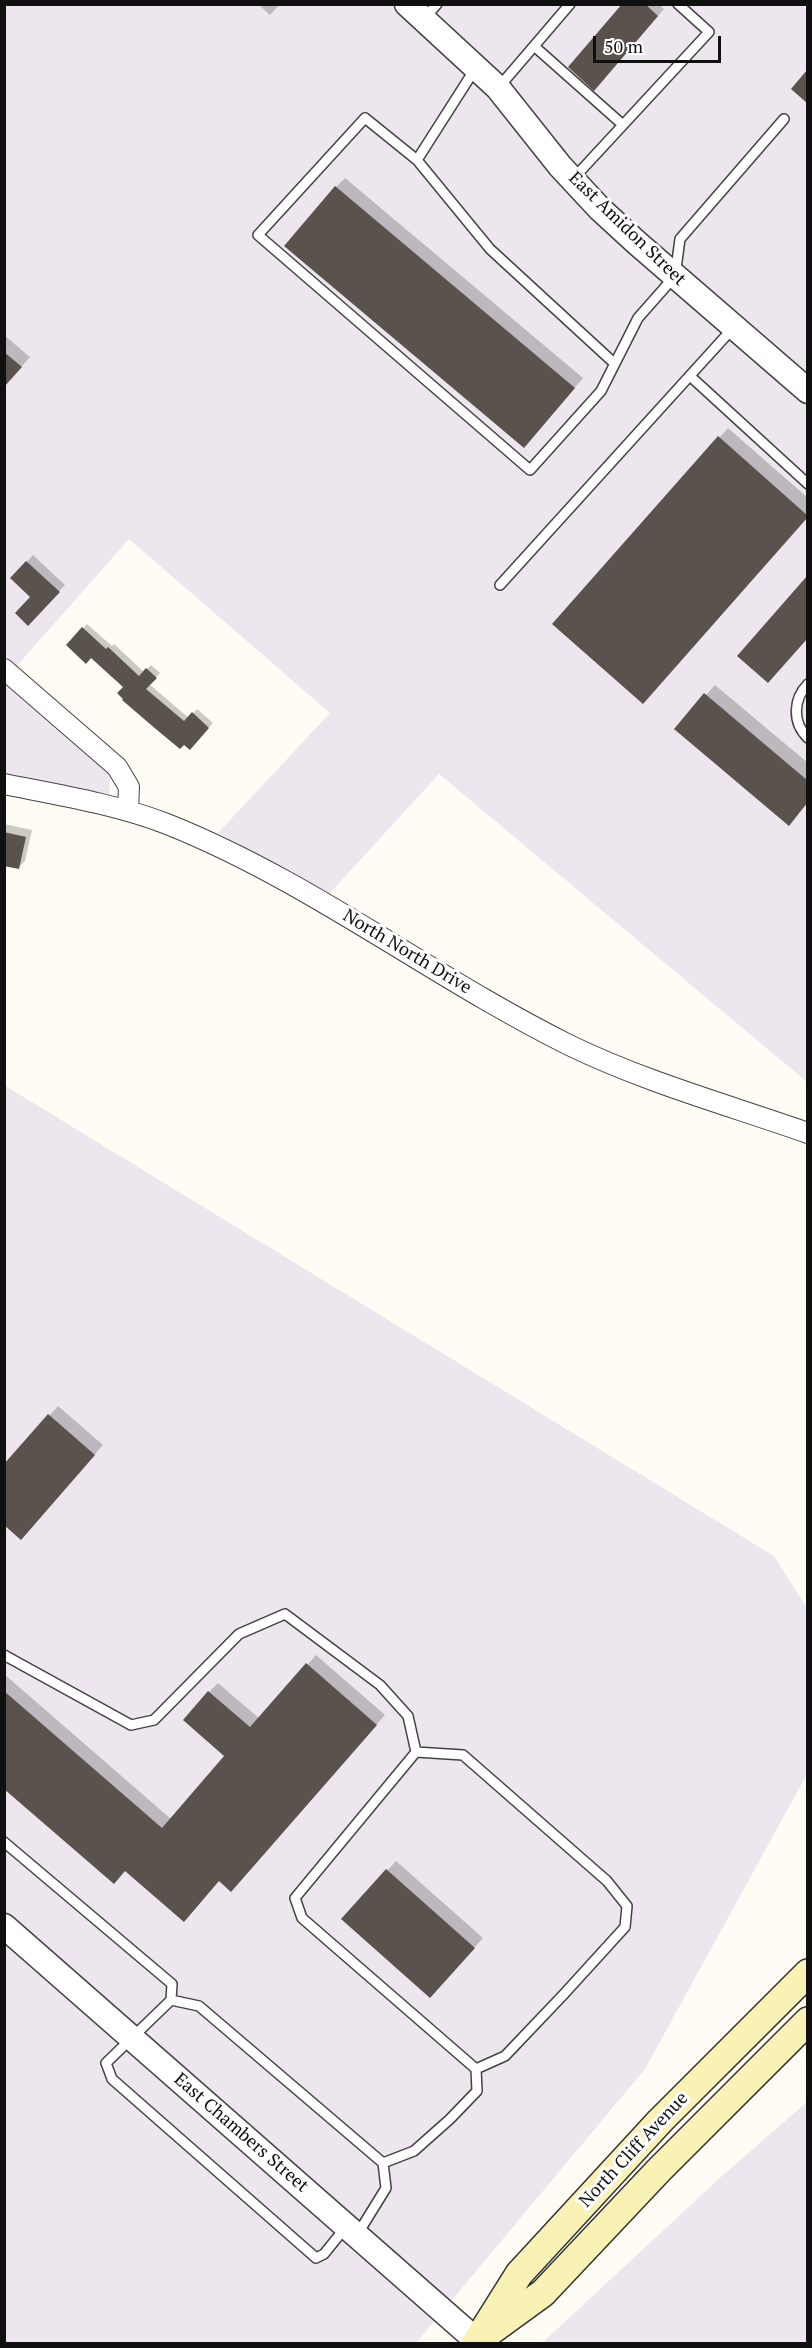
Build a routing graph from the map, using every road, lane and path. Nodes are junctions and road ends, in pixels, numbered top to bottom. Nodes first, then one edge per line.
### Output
1 (570, 4) edge
2 (678, 4) edge
3 (423, 9) edge
4 (534, 46) junction
5 (476, 66) junction
6 (498, 87) junction
7 (784, 119) dead end
8 (623, 125) junction
9 (417, 160) junction
10 (573, 179) junction
11 (675, 276) junction
12 (734, 327) junction
13 (614, 363) junction
14 (690, 376) junction
15 (807, 391) edge
16 (807, 484) edge
17 (500, 585) dead end
18 (4, 669) edge
19 (807, 684) edge
20 (807, 738) edge
21 (4, 784) edge
22 (128, 810) junction
23 (807, 1132) edge
24 (4, 1655) edge
25 (417, 1752) junction
26 (4, 1842) edge
27 (4, 1926) edge
28 (807, 1973) edge
29 (171, 2000) junction
30 (807, 2021) edge
31 (132, 2038) junction
32 (476, 2070) junction
33 (383, 2163) junction
34 (352, 2230) junction
35 (476, 2342) edge

1 - 4 lane
2 - 8 lane
3 - 5 street, East Amidon Street
4 - 6 lane
4 - 8 lane
5 - 6 street, East Amidon Street
5 - 9 lane
6 - 10 street, East Amidon Street
7 - 11 lane
8 - 10 lane
9 - 13 lane
9 - 13 lane
10 - 11 street, East Amidon Street
11 - 12 street, East Amidon Street
11 - 13 lane
12 - 14 lane
12 - 15 street, East Amidon Street
14 - 16 lane
14 - 17 lane
18 - 22 street
19 - 20 lane
21 - 22 street, North North Drive
22 - 23 street, North North Drive
24 - 25 lane
25 - 32 lane
25 - 32 lane
26 - 29 lane
27 - 31 street, East Chambers Street
28 - 35 main road, North Cliff Avenue
29 - 31 lane
29 - 33 lane
30 - 35 main road, North Cliff Avenue
31 - 34 street, East Chambers Street
31 - 34 lane
32 - 33 lane
33 - 34 lane
34 - 35 street, East Chambers Street

